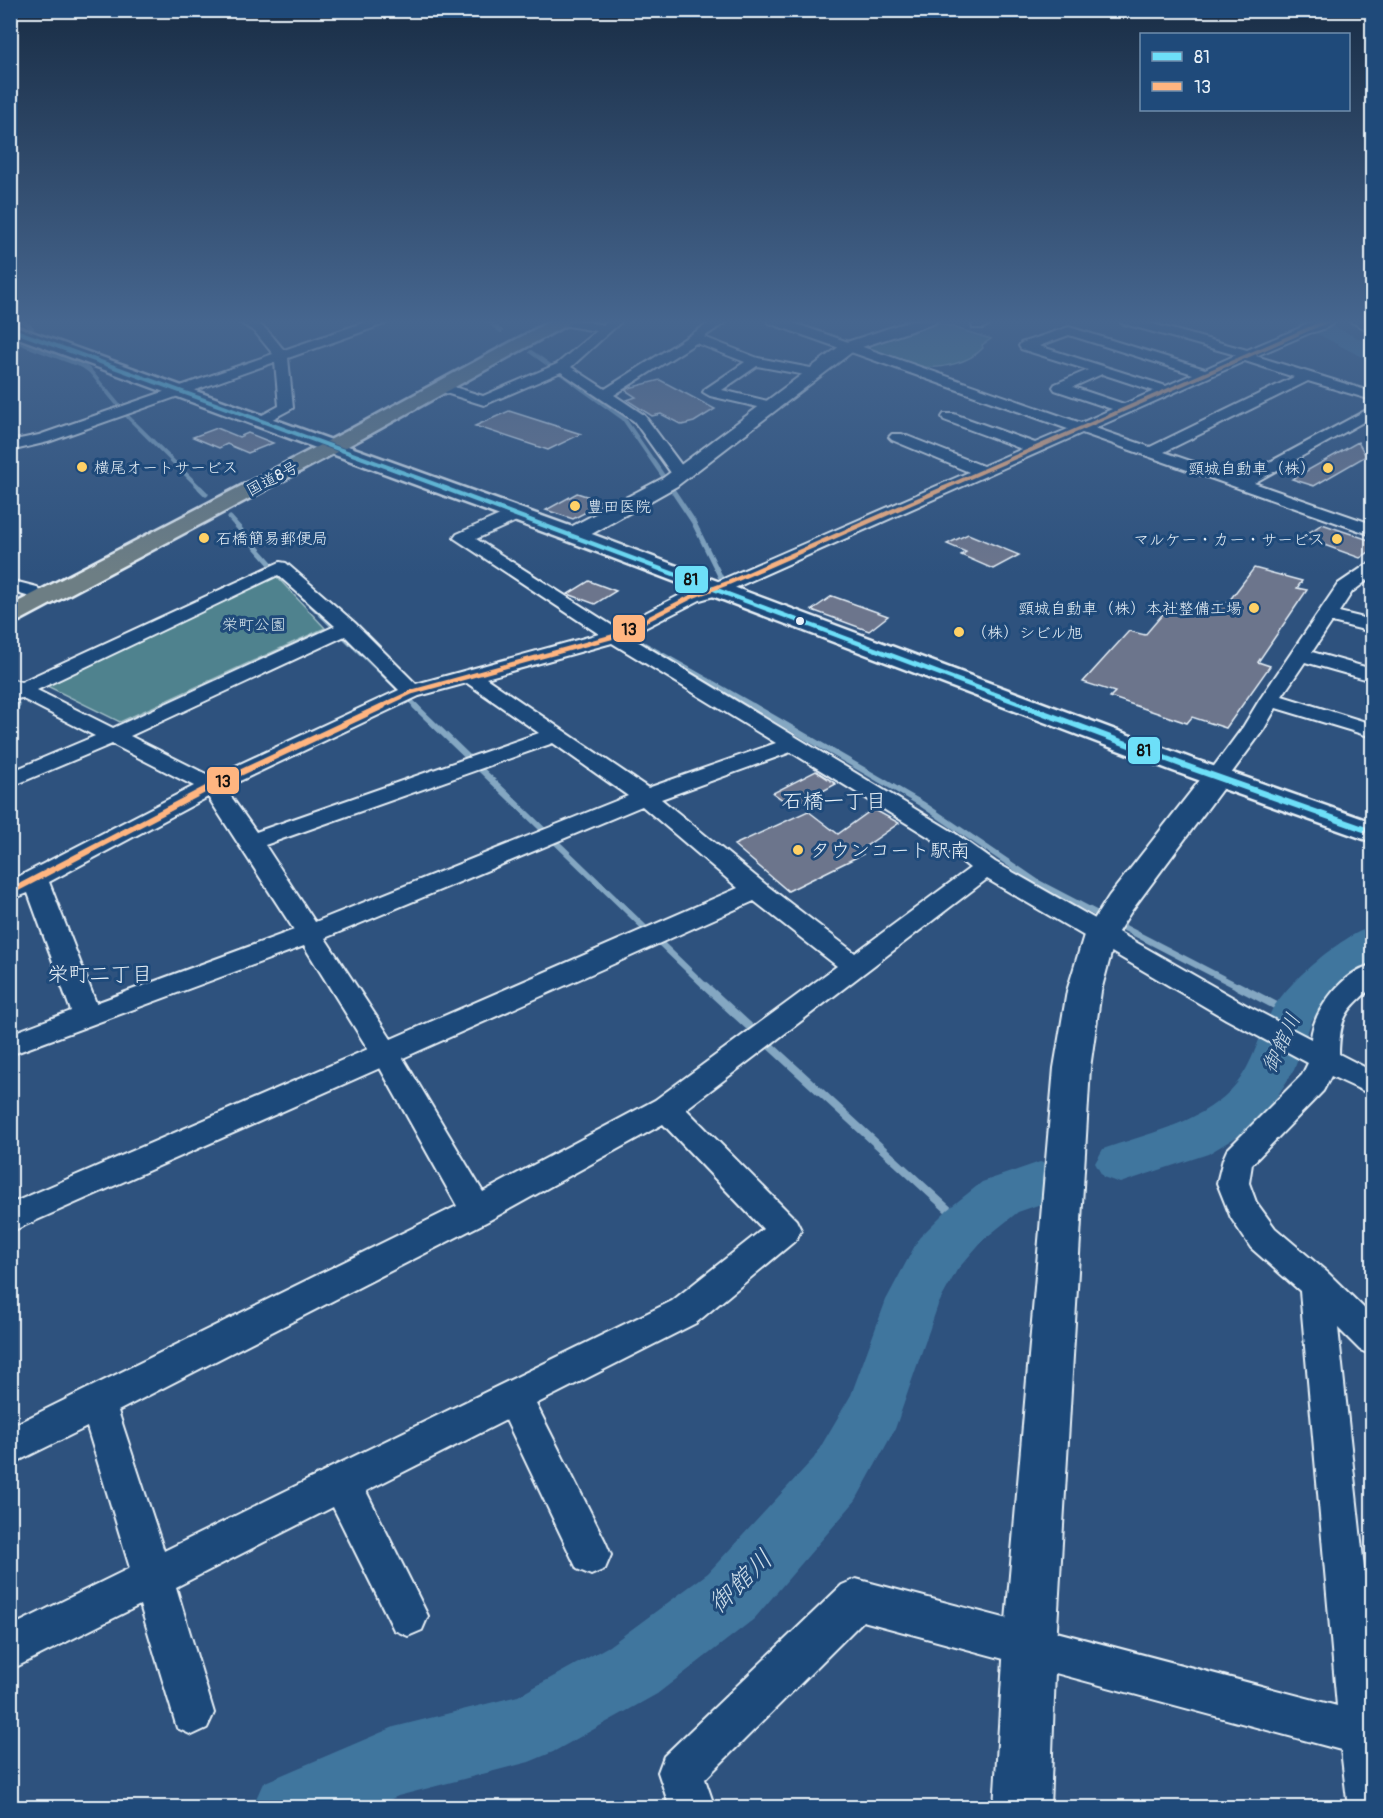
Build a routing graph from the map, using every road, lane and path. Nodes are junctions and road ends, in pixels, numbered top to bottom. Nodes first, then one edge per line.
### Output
1 (143, 405) edge
2 (217, 405) edge
3 (286, 405) edge
4 (398, 405) edge
5 (405, 405) edge
6 (617, 405) edge
7 (766, 405) edge
8 (1014, 405) edge
9 (1113, 405) edge
10 (1135, 405) edge
11 (1248, 405) edge
12 (771, 406) joint
13 (1125, 409) junction
14 (1372, 411) edge
15 (949, 417) dead end
16 (260, 420) junction
17 (1082, 429) junction
18 (897, 437) dead end
19 (325, 444) junction
20 (10, 446) edge
21 (1036, 449) junction
22 (1150, 453) junction
23 (984, 471) junction
24 (680, 474) junction
25 (1241, 484) junction
26 (515, 515) junction
27 (1372, 530) edge
28 (573, 535) junction
29 (1370, 573) edge
30 (20, 588) edge
31 (714, 590) junction
32 (10, 601) edge
33 (10, 615) edge
34 (1329, 615) junction
35 (348, 627) junction
36 (1372, 627) edge
37 (615, 636) junction
38 (1300, 655) junction
39 (1372, 675) edge
40 (471, 677) junction
41 (14, 690) edge
42 (412, 693) junction
43 (1270, 699) junction
44 (1372, 731) edge
45 (115, 735) junction
46 (555, 735) junction
47 (793, 744) junction
48 (1217, 777) junction
49 (10, 780) edge
50 (212, 786) junction
51 (645, 797) junction
52 (1372, 832) edge
53 (251, 842) junction
54 (986, 868) junction
55 (36, 880) junction
56 (756, 890) junction
57 (10, 892) edge
58 (310, 934) junction
59 (1100, 935) junction
60 (856, 967) junction
61 (1372, 974) edge
62 (87, 1016) junction
63 (10, 1046) edge
64 (385, 1052) junction
65 (1318, 1056) junction
66 (1372, 1084) edge
67 (666, 1108) junction
68 (477, 1211) junction
69 (10, 1219) edge
70 (1316, 1284) junction
71 (1372, 1339) edge
72 (514, 1398) junction
73 (98, 1404) junction
74 (10, 1447) edge
75 (341, 1482) junction
76 (591, 1556) dead end
77 (153, 1578) junction
78 (408, 1616) dead end
79 (1030, 1644) junction
80 (10, 1649) edge
81 (192, 1713) dead end
82 (1361, 1734) junction
83 (693, 1808) edge
84 (1022, 1808) edge
85 (1371, 1808) edge

1 - 20 street
2 - 16 main road
3 - 16 street
4 - 19 highway, 国道8号
5 - 19 highway, 国道8号
6 - 24 street
7 - 12 street
8 - 17 street
9 - 13 street
10 - 13 street
11 - 22 street
12 - 24 street
13 - 17 street
14 - 25 street
15 - 21 street
16 - 19 main road
17 - 21 street
17 - 22 street
18 - 23 street
19 - 26 main road
19 - 30 highway, 国道8号
19 - 33 highway, 国道8号
21 - 23 street
22 - 25 street
23 - 31 street
24 - 28 street
25 - 27 street
26 - 28 main road
26 - 37 street
28 - 31 main road
29 - 34 street
30 - 32 highway, 国道8号
31 - 37 street
31 - 48 main road
34 - 36 street
34 - 38 street
35 - 41 street
35 - 42 street
35 - 45 street
37 - 40 street
37 - 47 street
38 - 39 street
38 - 43 street
40 - 42 street
40 - 46 street
41 - 45 street
42 - 50 street
43 - 44 street
43 - 48 street
45 - 49 street
45 - 50 street
46 - 51 street
46 - 53 street
47 - 51 street
47 - 54 street
48 - 52 main road
48 - 59 street
50 - 53 street
50 - 55 street
51 - 56 street
51 - 58 street
53 - 58 street
54 - 59 street
54 - 60 street
55 - 57 street
55 - 62 street
56 - 60 street
56 - 64 street
58 - 62 street
58 - 64 street
59 - 65 street
59 - 79 street
60 - 67 street
61 - 65 street
62 - 63 street
64 - 68 street
64 - 69 street
65 - 66 street
65 - 70 street
67 - 68 street
67 - 72 street
68 - 73 street
70 - 71 street
70 - 82 street
72 - 75 street
72 - 76 street
73 - 74 street
73 - 77 street
75 - 77 street
75 - 78 street
77 - 80 street
77 - 81 street
79 - 82 street
79 - 83 street
79 - 84 street
82 - 85 street

